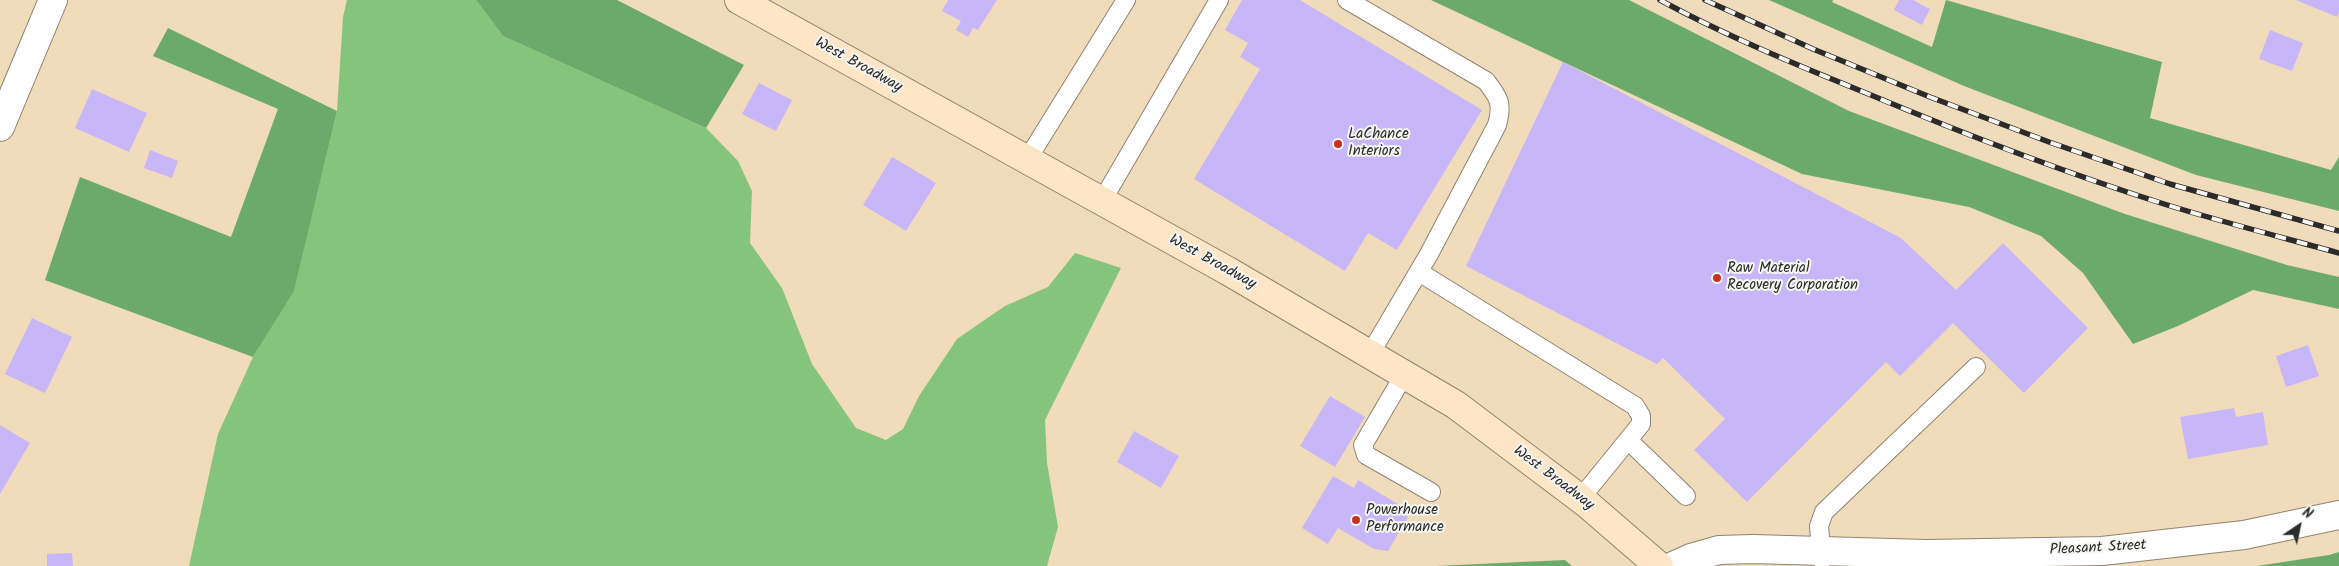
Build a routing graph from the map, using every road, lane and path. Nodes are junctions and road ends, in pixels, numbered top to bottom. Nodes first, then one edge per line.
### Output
1 (53, 0) edge
2 (739, 0) edge
3 (1126, 0) edge
4 (1220, 0) edge
5 (1347, 0) edge
6 (767, 7) edge
7 (0, 127) edge
8 (1027, 160) junction
9 (1102, 201) junction
10 (1419, 272) junction
11 (1370, 354) junction
12 (1976, 367) dead end
13 (1404, 375) junction
14 (1628, 440) junction
15 (1431, 492) dead end
16 (1686, 496) dead end
17 (1580, 499) junction
18 (2339, 515) edge
19 (1820, 560) edge
20 (1658, 566) edge
21 (1673, 566) edge

1 - 7 street
2 - 6 main road, West Broadway
3 - 8 lane
4 - 9 lane
5 - 10 lane
6 - 8 main road, West Broadway
8 - 9 main road, West Broadway
9 - 11 main road, West Broadway
10 - 11 lane
10 - 14 lane
11 - 13 main road, West Broadway
12 - 19 lane
13 - 15 lane
13 - 17 main road, West Broadway
14 - 16 lane
14 - 17 lane
17 - 20 main road, West Broadway
18 - 19 street, Pleasant Street
19 - 21 street, Pleasant Street

